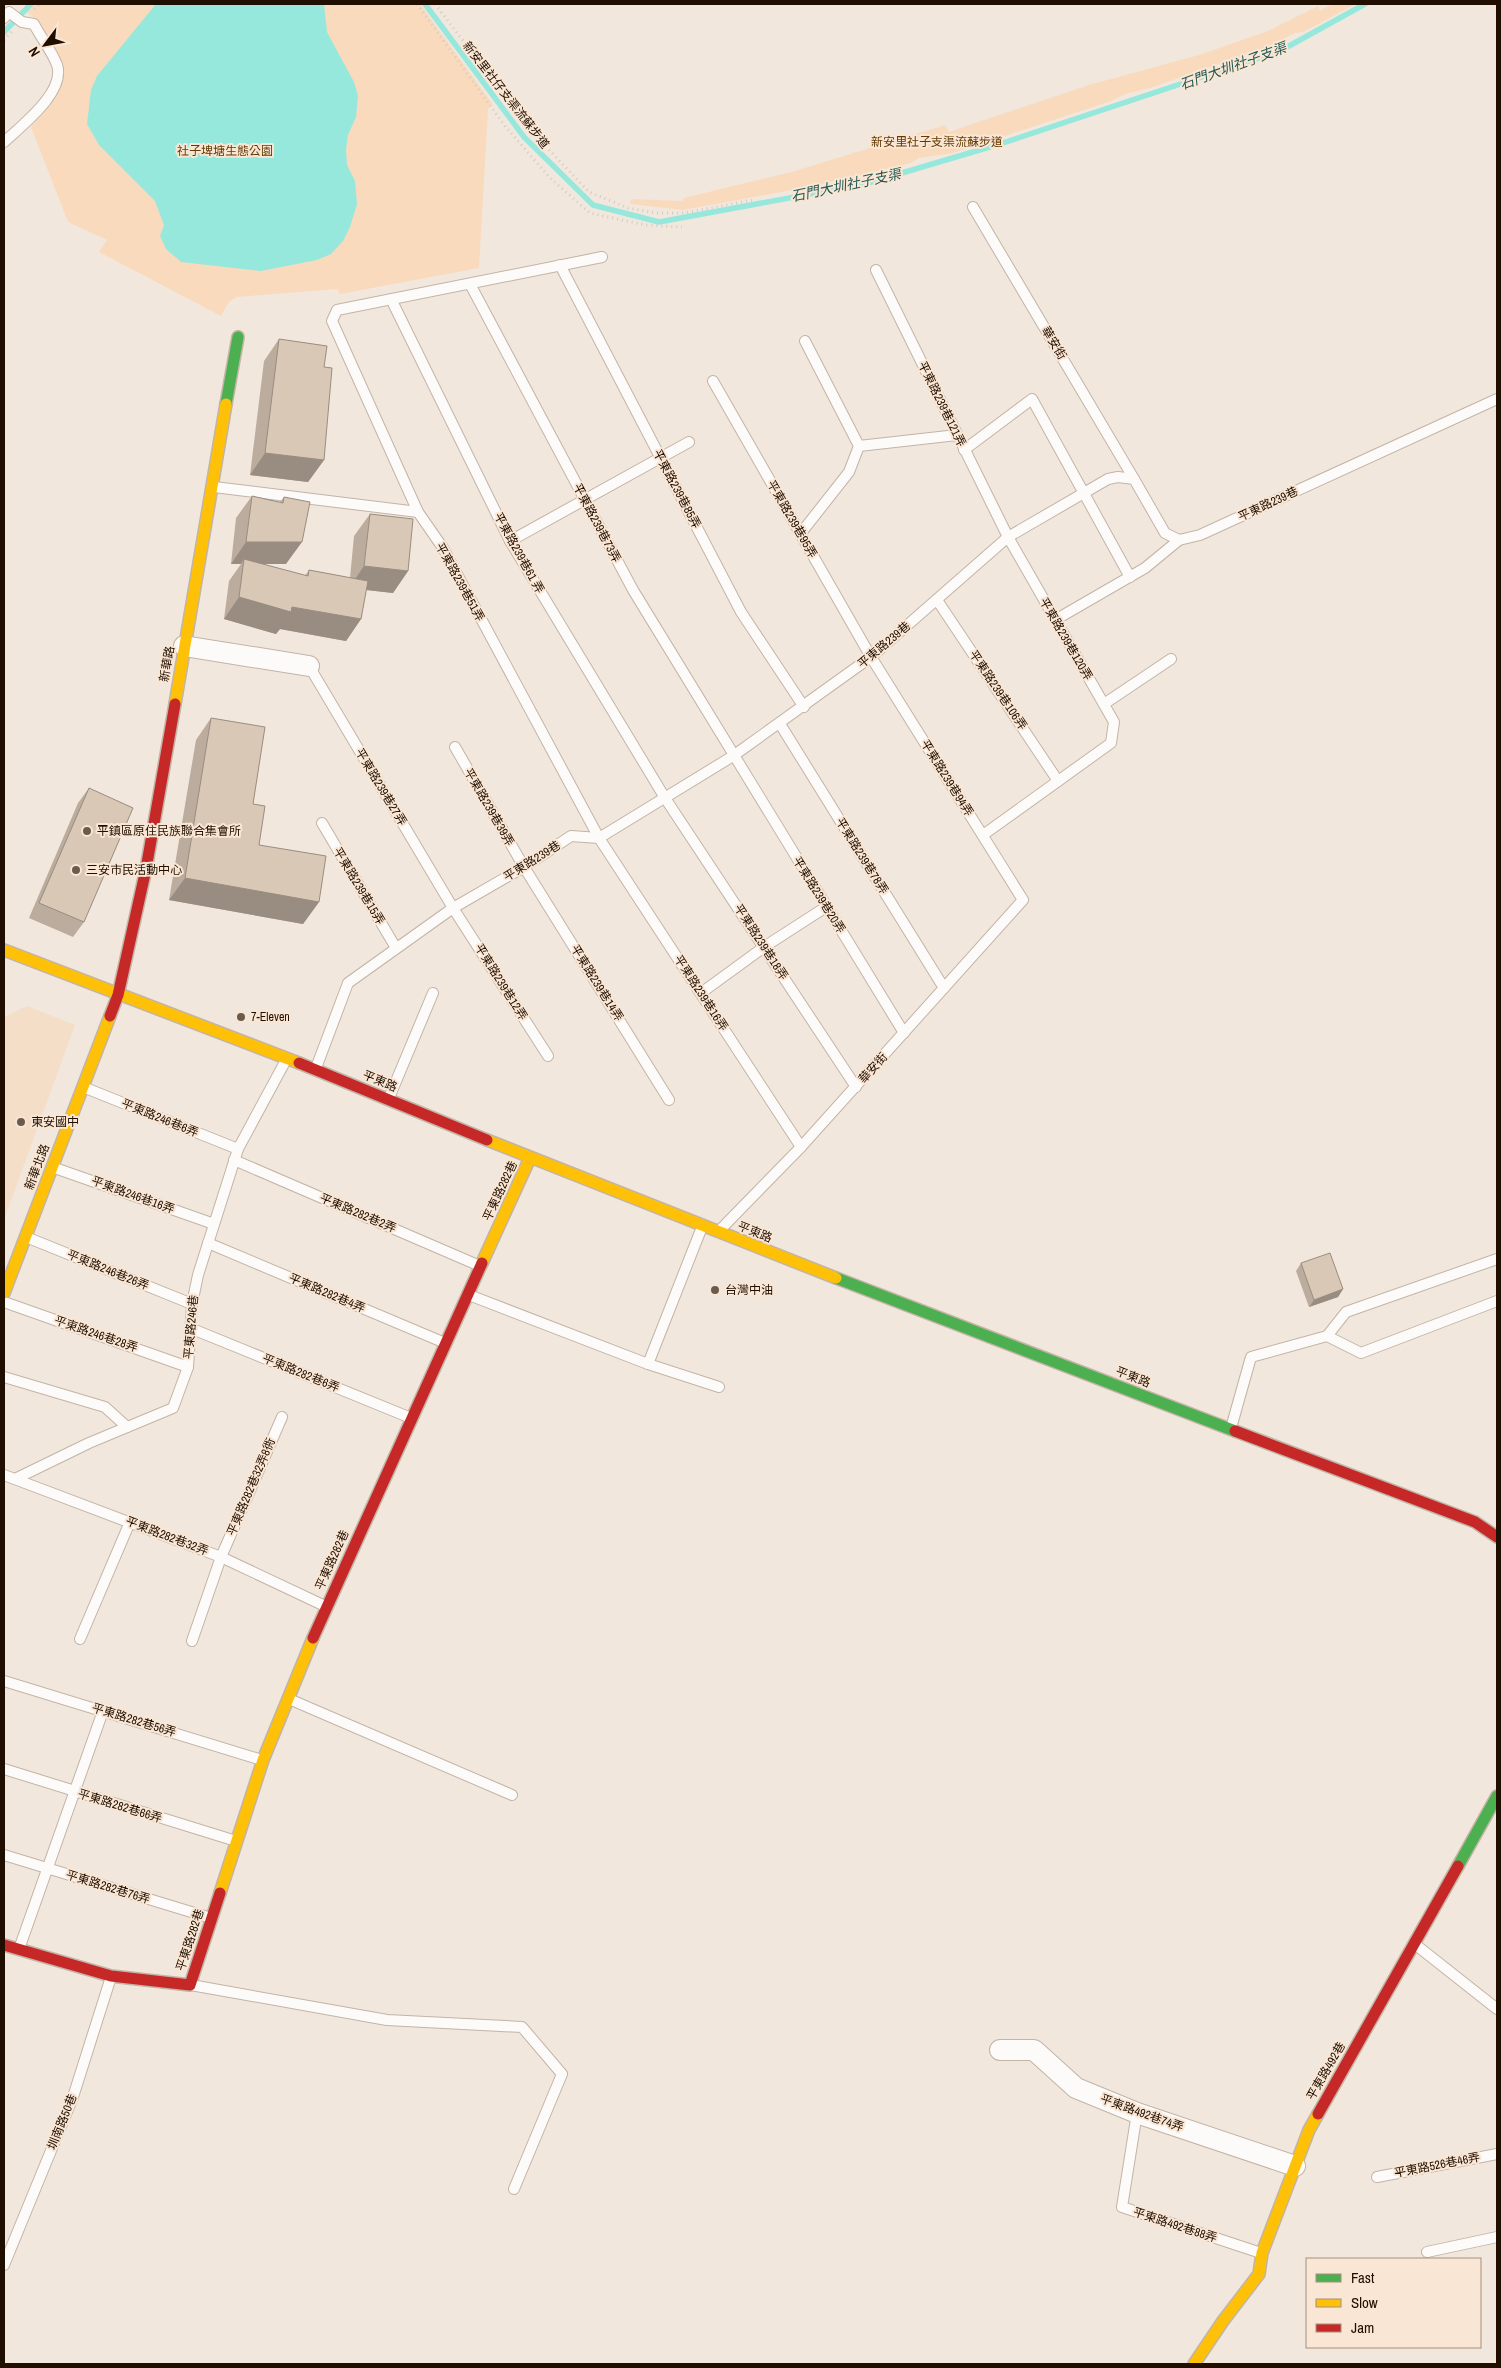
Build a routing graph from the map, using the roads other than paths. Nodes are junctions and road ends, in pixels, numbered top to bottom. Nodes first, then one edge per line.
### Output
1 (4, 18) edge
2 (4, 142) edge
3 (973, 207) dead end
4 (602, 257) dead end
5 (560, 265) junction
6 (876, 270) dead end
7 (470, 284) junction
8 (391, 299) junction
9 (238, 337) dead end
10 (805, 341) dead end
11 (713, 381) dead end
12 (1497, 399) edge
13 (957, 435) junction
14 (689, 442) dead end
15 (859, 446) junction
16 (964, 450) junction
17 (661, 458) junction
18 (1134, 479) junction
19 (212, 487) junction
20 (1084, 493) junction
21 (586, 501) junction
22 (418, 512) junction
23 (801, 534) junction
24 (1008, 537) junction
25 (1179, 540) junction
26 (510, 541) junction
27 (1130, 576) junction
28 (937, 600) junction
29 (1055, 620) junction
30 (184, 646) junction
31 (872, 657) junction
32 (1171, 660) dead end
33 (309, 666) joint
34 (1104, 704) junction
35 (804, 707) junction
36 (780, 724) junction
37 (455, 747) dead end
38 (733, 756) junction
39 (1058, 781) junction
40 (665, 798) junction
41 (322, 823) dead end
42 (983, 835) junction
43 (599, 838) junction
44 (524, 867) junction
45 (1023, 900) joint
46 (826, 907) junction
47 (454, 908) junction
48 (764, 947) junction
49 (396, 948) junction
50 (4, 950) edge
51 (944, 988) junction
52 (701, 992) junction
53 (433, 993) dead end
54 (118, 995) junction
55 (904, 1033) junction
56 (548, 1056) dead end
57 (287, 1059) junction
58 (315, 1068) junction
59 (82, 1087) junction
60 (856, 1087) junction
61 (388, 1099) junction
62 (669, 1100) dead end
63 (802, 1148) junction
64 (238, 1149) junction
65 (530, 1158) junction
66 (234, 1160) junction
67 (52, 1167) junction
68 (214, 1224) junction
69 (702, 1226) junction
70 (718, 1232) junction
71 (25, 1236) junction
72 (208, 1243) junction
73 (1497, 1258) edge
74 (481, 1266) junction
75 (4, 1294) edge
76 (468, 1295) junction
77 (4, 1302) edge
78 (1497, 1302) edge
79 (192, 1304) junction
80 (190, 1328) junction
81 (1327, 1336) junction
82 (446, 1344) junction
83 (648, 1364) junction
84 (188, 1367) junction
85 (4, 1377) edge
86 (719, 1387) dead end
87 (282, 1417) dead end
88 (412, 1418) junction
89 (127, 1427) junction
90 (1231, 1429) junction
91 (4, 1475) edge
92 (16, 1479) junction
93 (130, 1522) junction
94 (1497, 1537) edge
95 (221, 1557) junction
96 (326, 1606) junction
97 (80, 1638) dead end
98 (192, 1641) dead end
99 (4, 1681) edge
100 (288, 1699) junction
101 (103, 1711) junction
102 (263, 1760) junction
103 (4, 1769) edge
104 (75, 1792) junction
105 (512, 1795) dead end
106 (1497, 1796) edge
107 (237, 1841) junction
108 (4, 1855) edge
109 (48, 1868) junction
110 (212, 1918) junction
111 (1415, 1945) junction
112 (4, 1946) edge
113 (19, 1950) junction
114 (111, 1976) junction
115 (190, 1985) junction
116 (1497, 2009) edge
117 (1000, 2050) dead end
118 (1137, 2113) junction
119 (1497, 2154) edge
120 (1295, 2166) junction
121 (1377, 2177) dead end
122 (514, 2189) dead end
123 (1497, 2237) edge
124 (1427, 2252) dead end
125 (1262, 2253) junction
126 (4, 2264) edge
127 (1194, 2364) edge

1 - 2 lane
3 - 18 lane, 華安街
4 - 5 lane
5 - 7 lane
5 - 17 lane, 平東路239巷85弄
6 - 13 lane, 平東路239巷121弄
7 - 8 lane
7 - 21 lane, 平東路239巷73弄
8 - 22 lane, 平東路239巷51弄
8 - 26 lane, 平東路239巷61 弄
9 - 19 street, 新華路
10 - 15 lane
11 - 23 lane, 平東路239巷95弄
12 - 25 lane, 平東路239巷
13 - 15 lane
13 - 16 lane, 平東路239巷121弄
14 - 17 lane
15 - 23 lane
16 - 20 lane
16 - 24 lane, 平東路239巷121弄
17 - 21 lane
17 - 35 lane, 平東路239巷85弄
18 - 20 lane, 平東路239巷
18 - 25 lane
19 - 22 lane
19 - 30 street, 新華路
20 - 24 lane, 平東路239巷
20 - 27 lane
21 - 26 lane
21 - 38 lane, 平東路239巷73弄
22 - 43 lane, 平東路239巷51弄
23 - 31 lane, 平東路239巷95弄
24 - 28 lane, 平東路239巷
24 - 29 lane, 平東路239巷120弄
25 - 27 lane
26 - 40 lane, 平東路239巷61 弄
27 - 29 lane
28 - 31 lane, 平東路239巷
28 - 39 lane, 平東路239巷106弄
29 - 34 lane, 平東路239巷120弄
30 - 33 street
30 - 54 street, 新華路
31 - 35 lane, 平東路239巷
31 - 42 lane, 平東路239巷94弄
32 - 34 lane
33 - 47 lane, 平東路239巷27弄
34 - 39 lane, 平東路239巷120弄
35 - 36 lane, 平東路239巷
36 - 38 lane, 平東路239巷
36 - 51 lane, 平東路239巷78弄
37 - 44 lane, 平東路239巷39弄
38 - 40 lane, 平東路239巷
38 - 46 lane, 平東路239巷20弄
39 - 42 lane
40 - 43 lane, 平東路239巷
40 - 48 lane, 平東路239巷18弄
41 - 49 lane, 平東路239巷15弄
42 - 45 lane, 平東路239巷94弄
43 - 44 lane, 平東路239巷
43 - 52 lane, 平東路239巷16弄
44 - 47 lane, 平東路239巷
44 - 62 lane, 平東路239巷14弄
45 - 51 lane, 華安街
46 - 48 lane
46 - 55 lane, 平東路239巷20弄
47 - 49 lane, 平東路239巷
47 - 56 lane, 平東路239巷12弄
48 - 52 lane
48 - 60 lane, 平東路239巷18弄
49 - 58 lane, 平東路239巷
50 - 54 street, 平東路
51 - 55 lane, 華安街
52 - 63 lane, 平東路239巷16弄
53 - 61 lane
54 - 57 street, 平東路
54 - 59 street, 新華北路
55 - 60 lane, 華安街
57 - 58 street, 平東路
57 - 64 lane, 平東路246巷
58 - 61 street, 平東路
59 - 64 lane, 平東路246巷6弄
59 - 67 street, 新華北路
60 - 63 lane, 華安街
61 - 65 street, 平東路
63 - 70 lane, 華安街
64 - 66 lane, 平東路246巷
65 - 69 street, 平東路
65 - 74 street, 平東路282巷
66 - 68 lane, 平東路246巷
66 - 74 lane, 平東路282巷2弄
67 - 68 lane, 平東路246巷16弄
67 - 71 street, 新華北路
68 - 72 lane, 平東路246巷
69 - 70 street, 平東路
69 - 83 lane
70 - 90 street, 平東路
71 - 75 street, 新華北路
71 - 79 lane, 平東路246巷26弄
72 - 79 lane, 平東路246巷
72 - 82 lane, 平東路282巷4弄
73 - 81 lane
74 - 76 street, 平東路282巷
76 - 82 street, 平東路282巷
76 - 83 lane
77 - 84 lane, 平東路246巷28弄
78 - 81 lane
79 - 80 lane, 平東路246巷
80 - 84 lane, 平東路246巷
80 - 88 lane, 平東路282巷6弄
81 - 90 lane
82 - 88 street, 平東路282巷
83 - 86 lane
84 - 89 lane, 平東路246巷
85 - 89 lane
87 - 95 lane, 平東路282巷32弄8衖
88 - 96 street, 平東路282巷
89 - 92 lane, 平東路246巷
90 - 94 street, 平東路
91 - 92 lane, 平東路282巷32弄
92 - 93 lane, 平東路282巷32弄
93 - 95 lane, 平東路282巷32弄
93 - 97 lane
95 - 96 lane, 平東路282巷32弄
95 - 98 lane, 平東路282巷32弄8衖
96 - 100 street, 平東路282巷
99 - 101 lane, 平東路282巷56弄
100 - 102 street, 平東路282巷
100 - 105 lane
101 - 102 lane, 平東路282巷56弄
101 - 104 lane
102 - 107 street, 平東路282巷
103 - 104 lane, 平東路282巷66弄
104 - 107 lane, 平東路282巷66弄
104 - 109 lane
106 - 111 street, 平東路492巷
107 - 110 street, 平東路282巷
108 - 109 lane, 平東路282巷76弄
109 - 110 lane, 平東路282巷76弄
109 - 113 lane
110 - 115 street, 平東路282巷
111 - 116 lane
111 - 120 street, 平東路492巷
112 - 113 street
113 - 114 street
114 - 115 street
114 - 126 lane, 圳南路50巷
115 - 122 lane
117 - 118 street, 平東路492巷74弄
118 - 120 street, 平東路492巷74弄
118 - 125 lane, 平東路492巷88弄
119 - 121 lane, 平東路526巷46弄
120 - 125 street, 平東路492巷
123 - 124 lane
125 - 127 street, 平東路492巷

